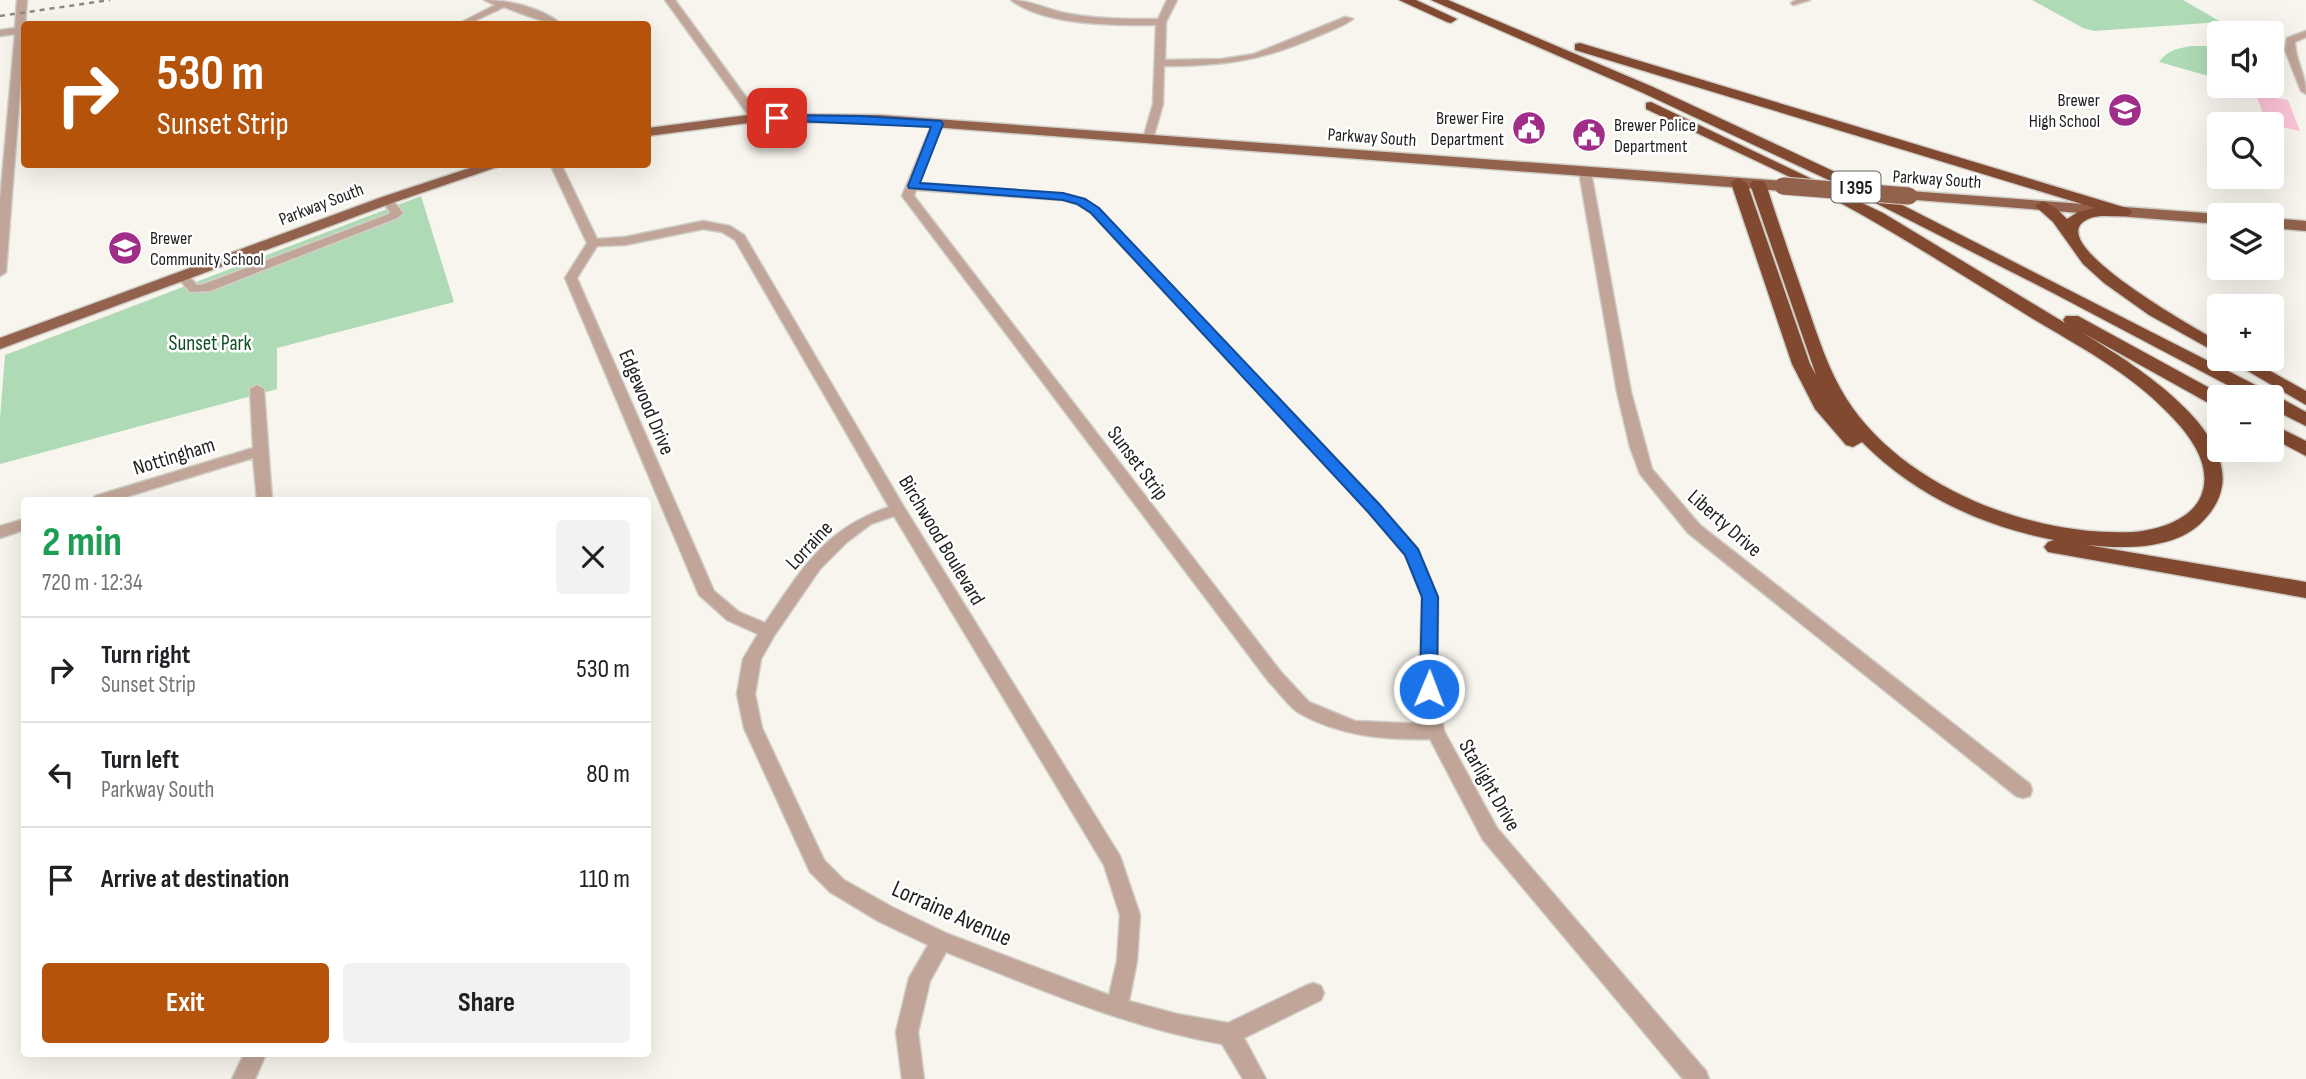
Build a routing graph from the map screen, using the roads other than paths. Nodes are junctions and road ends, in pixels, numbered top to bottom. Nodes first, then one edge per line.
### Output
1 (22, 0) edge
2 (489, 0) edge
3 (670, 0) edge
4 (1016, 0) edge
5 (1172, 0) edge
6 (1405, 0) edge
7 (1437, 0) edge
8 (1443, 0) edge
9 (504, 4) junction
10 (1348, 19) dead end
11 (468, 21) edge
12 (551, 21) edge
13 (1161, 22) junction
14 (19, 30) junction
15 (0, 33) edge
16 (2306, 34) edge
17 (1161, 63) junction
18 (2306, 91) edge
19 (756, 118) junction
20 (12, 121) junction
21 (0, 123) edge
22 (937, 124) junction
23 (651, 132) edge
24 (1148, 139) junction
25 (487, 168) edge
26 (557, 168) edge
27 (1585, 172) junction
28 (2008, 177) junction
29 (1749, 184) junction
30 (913, 186) junction
31 (2038, 206) junction
32 (1865, 210) junction
33 (2118, 211) junction
34 (2207, 218) edge
35 (2284, 224) edge
36 (2306, 226) edge
37 (2071, 236) junction
38 (593, 243) junction
39 (0, 272) edge
40 (2207, 342) edge
41 (0, 344) edge
42 (2257, 371) edge
43 (2241, 385) edge
44 (257, 389) dead end
45 (2207, 394) edge
46 (2306, 399) edge
47 (2284, 408) edge
48 (2306, 420) edge
49 (2284, 437) edge
50 (2306, 450) edge
51 (260, 451) junction
52 (110, 497) edge
53 (265, 497) edge
54 (898, 509) junction
55 (21, 525) edge
56 (0, 532) edge
57 (2306, 590) edge
58 (768, 631) junction
59 (1435, 731) junction
60 (2024, 790) dead end
61 (941, 941) junction
62 (1313, 993) dead end
63 (1117, 1008) junction
64 (1229, 1034) junction
65 (253, 1057) edge
66 (243, 1079) edge
67 (914, 1079) edge
68 (1255, 1079) edge
69 (1698, 1079) edge

1 - 14 street
2 - 9 street
3 - 19 street
4 - 13 street
5 - 13 street
6 - 32 highway, I 395
7 - 43 highway, I 395
8 - 28 highway
9 - 11 street
9 - 12 street
10 - 17 street
13 - 17 street
14 - 15 street
14 - 20 street
16 - 18 street
17 - 24 street
19 - 22 main road, Parkway South
19 - 23 main road, Parkway South
20 - 21 street
20 - 39 street
22 - 24 main road, Parkway South
22 - 30 street
24 - 27 main road, Parkway South
25 - 41 main road, Parkway South
26 - 38 street
27 - 29 main road, Parkway South
27 - 60 street, Liberty Drive
28 - 31 highway
28 - 33 highway
29 - 31 main road, Parkway South, bridge
29 - 32 highway
29 - 57 highway
30 - 59 street, Sunset Strip
30 - 59 street, Starlight Drive
31 - 33 main road, Parkway South
31 - 37 highway
32 - 45 highway, I 395
33 - 34 main road, Parkway South
33 - 37 highway
35 - 36 main road
37 - 40 highway
38 - 54 street, Birchwood Boulevard
38 - 58 street, Edgewood Drive
42 - 46 highway
44 - 51 street
47 - 48 highway
49 - 50 highway
51 - 52 street, Nottingham
51 - 53 street
54 - 58 street, Lorraine
54 - 63 street, Birchwood Boulevard
55 - 56 street
58 - 61 street, Lorraine Avenue
59 - 69 street, Starlight Drive
61 - 63 street, Lorraine Avenue
61 - 67 street
62 - 64 street
63 - 64 street, Lorraine Avenue
64 - 68 street
65 - 66 street

